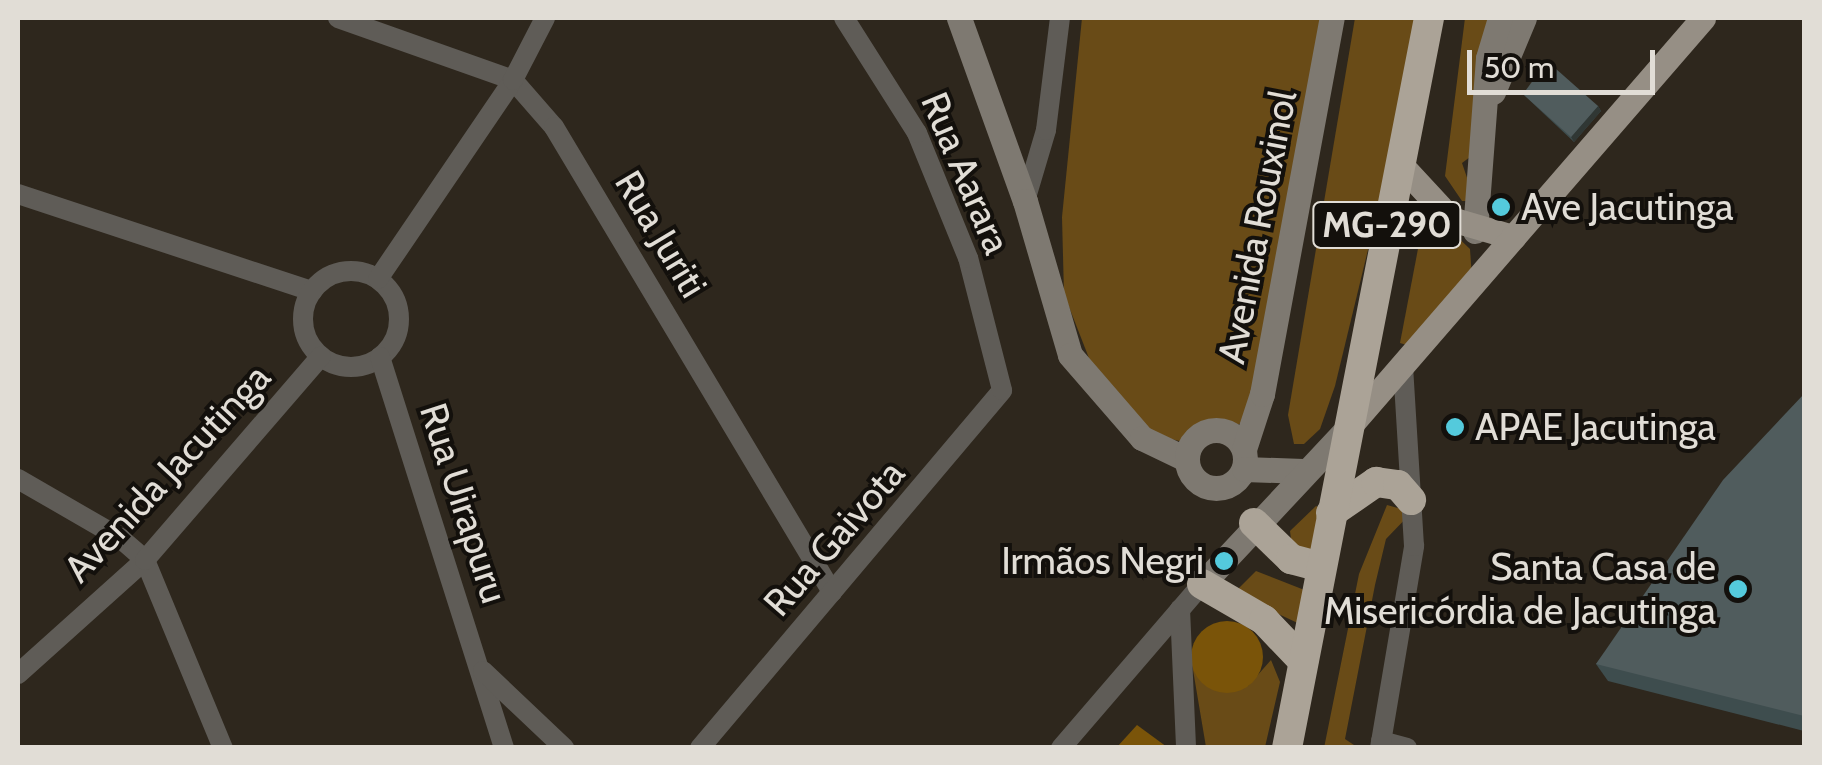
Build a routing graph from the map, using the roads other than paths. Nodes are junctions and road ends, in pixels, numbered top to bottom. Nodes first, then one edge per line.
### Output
1 (338, 18) edge
2 (545, 18) edge
3 (844, 18) edge
4 (959, 18) edge
5 (1060, 18) edge
6 (1332, 18) edge
7 (1429, 18) edge
8 (1500, 18) edge
9 (1524, 18) edge
10 (1704, 18) edge
11 (512, 80) junction
12 (1486, 111) junction
13 (1400, 164) junction
14 (18, 194) edge
15 (1026, 201) junction
16 (1476, 231) junction
17 (1513, 237) junction
18 (378, 278) junction
19 (312, 292) junction
20 (321, 356) junction
21 (380, 357) junction
22 (1403, 364) junction
23 (998, 368) joint
24 (1344, 432) junction
25 (1186, 459) junction
26 (1244, 459) junction
27 (1303, 472) junction
28 (18, 479) edge
29 (1225, 488) junction
30 (1411, 500) junction
31 (1331, 513) junction
32 (1254, 522) junction
33 (144, 560) junction
34 (1321, 566) junction
35 (1202, 584) junction
36 (832, 592) junction
37 (1180, 609) junction
38 (1303, 661) junction
39 (482, 670) junction
40 (18, 674) edge
41 (1380, 744) edge
42 (223, 748) edge
43 (504, 748) edge
44 (564, 748) edge
45 (700, 748) edge
46 (1061, 748) edge
47 (1186, 748) edge
48 (1287, 748) edge
49 (1407, 748) edge

1 - 11 street
2 - 11 street
3 - 23 street, Rua Aarara
4 - 15 street
5 - 15 street
6 - 26 street, Avenida Rouxinol
7 - 13 highway, MG-290
8 - 12 street
9 - 12 street
10 - 17 main road
11 - 18 street
11 - 36 street, Rua Juriti
12 - 16 street
13 - 16 main road
13 - 24 highway, MG-290
14 - 19 street
15 - 25 street
16 - 17 main road
17 - 22 main road
18 - 19 street
18 - 21 street
19 - 20 street
20 - 21 street
20 - 33 street, Avenida Jacutinga
21 - 39 street, Rua Uirapuru
22 - 24 main road
22 - 30 street
23 - 36 street, Rua Gaivota
24 - 27 street
24 - 31 highway, MG-290
25 - 26 street
25 - 29 street
26 - 27 street
26 - 29 street
27 - 32 street
28 - 33 street
29 - 32 street
30 - 31 highway
30 - 41 street
31 - 34 highway, MG-290
32 - 34 highway
32 - 35 street
33 - 40 street, Avenida Jacutinga
33 - 42 street
34 - 38 highway, MG-290
35 - 37 street
35 - 38 highway
36 - 45 street, Rua Gaivota
37 - 46 street
37 - 47 street
38 - 48 highway, MG-290
39 - 43 street, Rua Uirapuru
39 - 44 street, Rua Uirapuru
41 - 49 street

